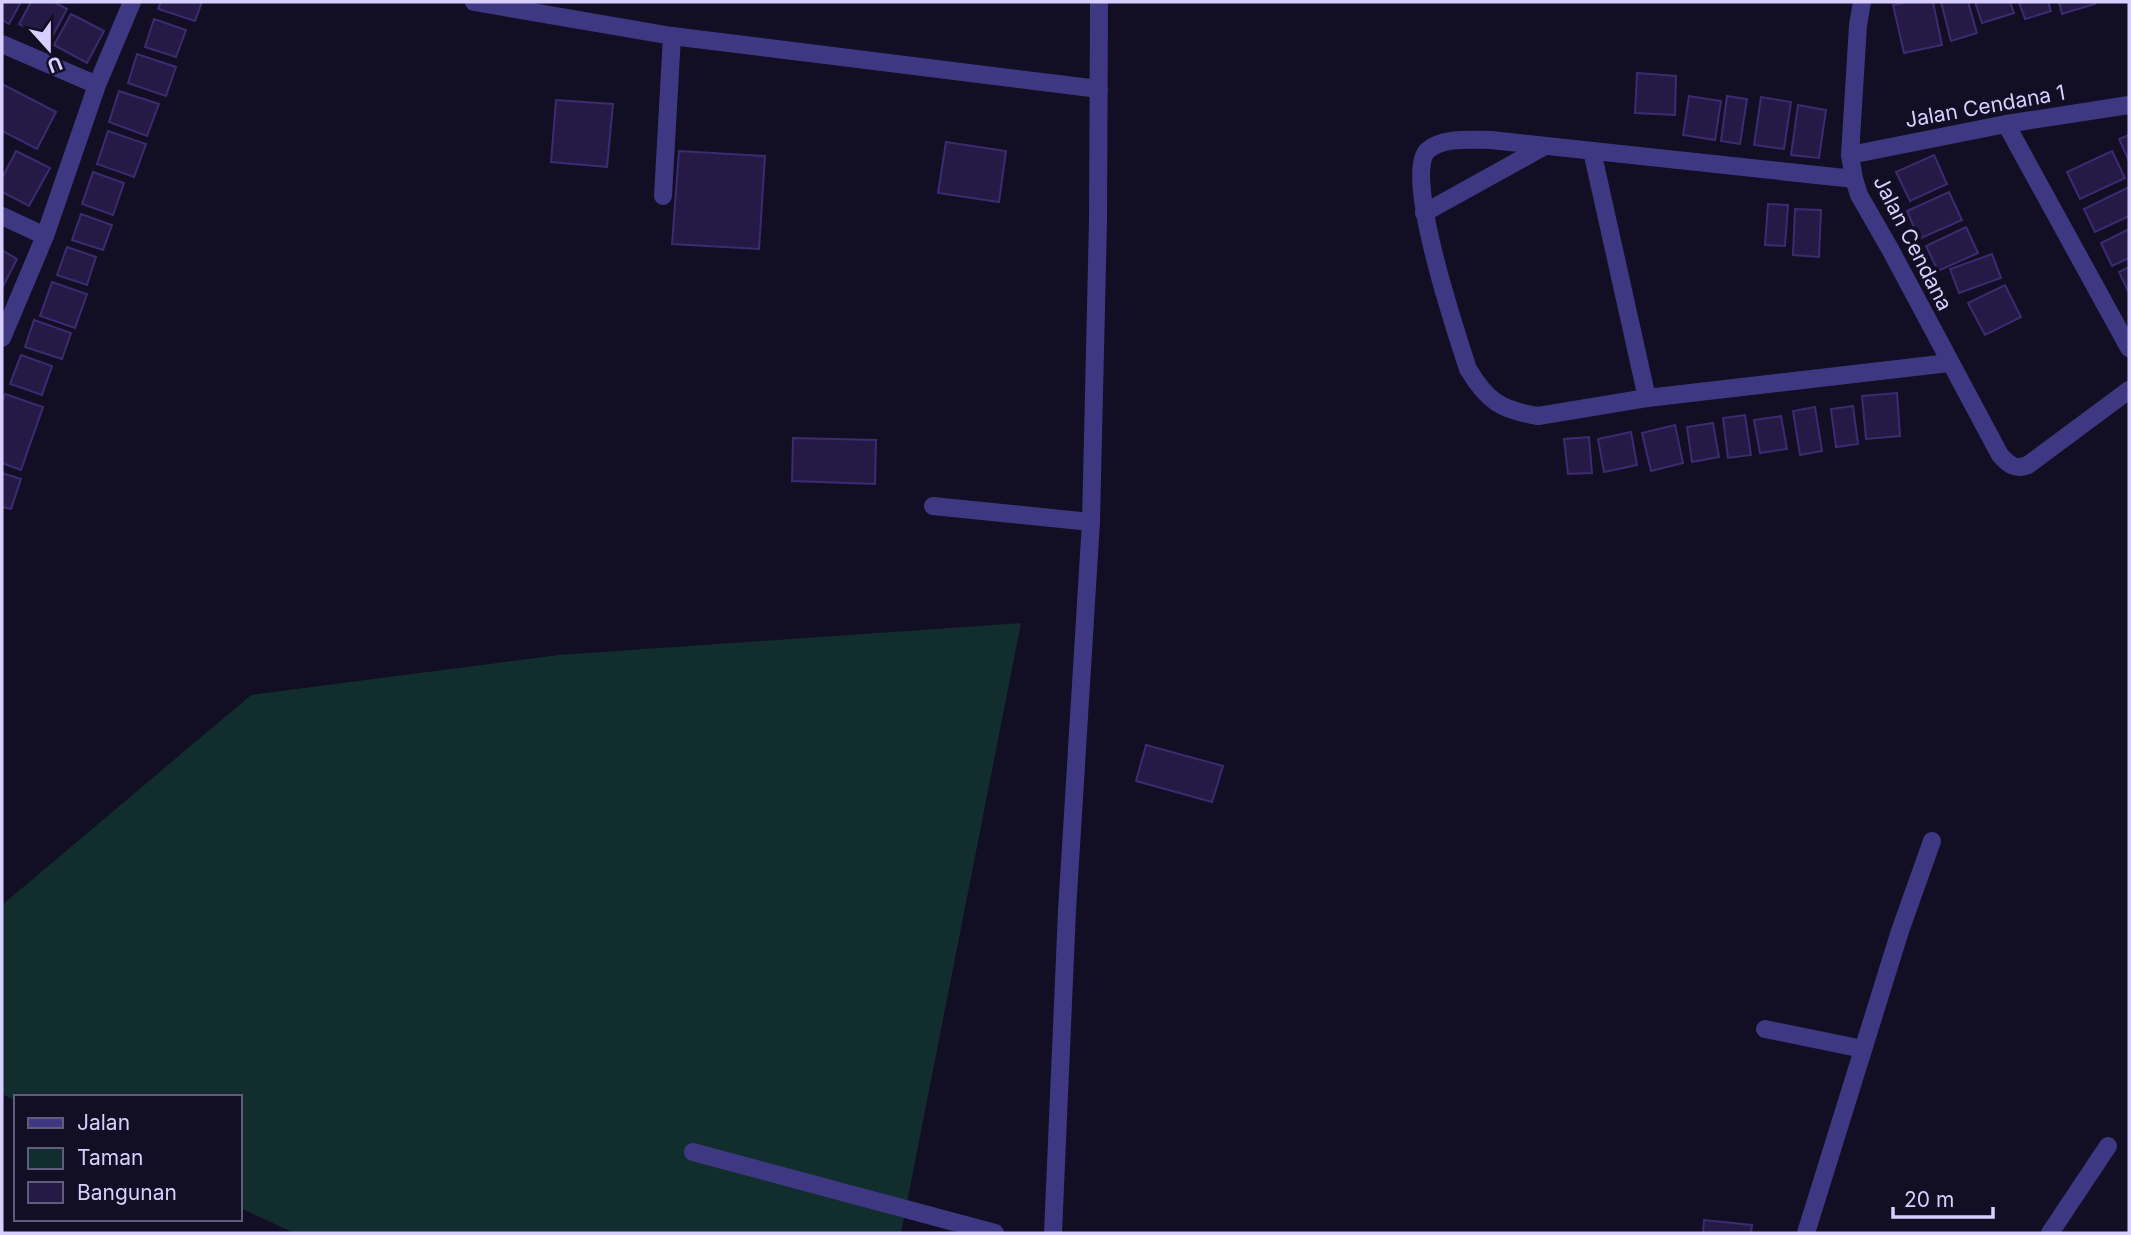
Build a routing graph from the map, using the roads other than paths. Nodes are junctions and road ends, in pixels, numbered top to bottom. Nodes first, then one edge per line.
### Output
1 (132, 2) edge
2 (474, 2) edge
3 (1099, 2) edge
4 (1862, 2) edge
5 (672, 36) junction
6 (2, 44) edge
7 (97, 85) junction
8 (1099, 89) junction
9 (2129, 104) edge
10 (2006, 124) junction
11 (1545, 146) junction
12 (1592, 151) junction
13 (1850, 155) junction
14 (1854, 179) junction
15 (663, 196) dead end
16 (1424, 213) junction
17 (2, 216) edge
18 (45, 236) junction
19 (2, 338) edge
20 (2129, 348) edge
21 (1949, 363) junction
22 (2129, 390) edge
23 (1647, 398) junction
24 (933, 506) dead end
25 (1091, 522) junction
26 (1932, 841) dead end
27 (1765, 1029) dead end
28 (1863, 1049) junction
29 (2108, 1146) dead end
30 (694, 1152) dead end
31 (995, 1233) edge
32 (1053, 1233) edge
33 (1806, 1233) edge
34 (2050, 1233) edge

1 - 7 street
2 - 5 street
3 - 8 street
4 - 13 street, Jalan Cendana
5 - 8 street
5 - 15 street
6 - 7 street
7 - 18 street
8 - 25 street
9 - 10 street, Jalan Cendana 1
10 - 13 street, Jalan Cendana 1
10 - 20 street
11 - 12 street
11 - 16 street
11 - 16 street
12 - 14 street
12 - 23 street
13 - 14 street, Jalan Cendana
14 - 21 street, Jalan Cendana
16 - 23 street
17 - 18 street
18 - 19 street
21 - 22 street, Jalan Cendana
21 - 23 street
24 - 25 street
25 - 32 street
26 - 28 street
27 - 28 street
28 - 33 street
29 - 34 street
30 - 31 street

